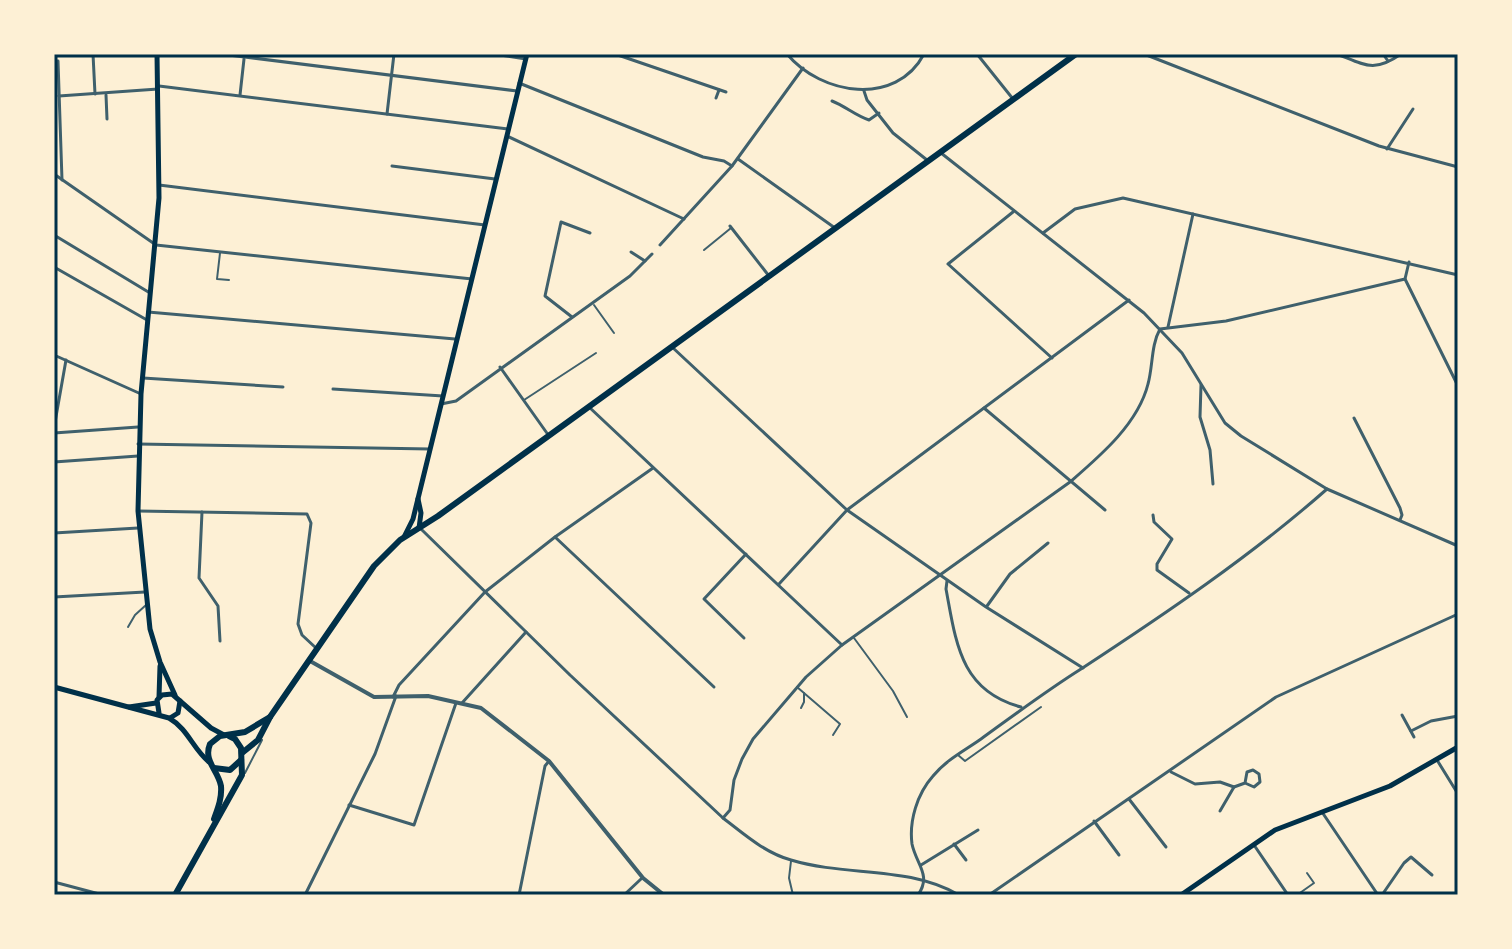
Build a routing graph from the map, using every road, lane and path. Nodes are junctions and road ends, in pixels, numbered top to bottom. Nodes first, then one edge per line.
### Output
1 (93, 54) edge
2 (157, 54) edge
3 (221, 54) edge
4 (279, 54) edge
5 (394, 54) edge
6 (494, 54) edge
7 (615, 54) edge
8 (787, 54) edge
9 (924, 54) edge
10 (977, 54) edge
11 (1076, 54) edge
12 (1144, 54) edge
13 (1337, 54) edge
14 (1383, 54) edge
15 (1401, 54) edge
16 (526, 56) edge
17 (245, 57) junction
18 (56, 61) edge
19 (1388, 61) junction
20 (278, 62) junction
21 (803, 68) junction
22 (391, 76) junction
23 (519, 83) junction
24 (158, 88) junction
25 (719, 90) junction
26 (517, 91) junction
27 (864, 91) junction
28 (726, 92) dead end
29 (106, 93) junction
30 (95, 94) junction
31 (240, 95) junction
32 (59, 96) junction
33 (716, 98) dead end
34 (1013, 99) junction
35 (832, 101) dead end
36 (1413, 109) dead end
37 (879, 113) junction
38 (387, 114) junction
39 (107, 119) dead end
40 (508, 132) junction
41 (1387, 149) junction
42 (940, 152) junction
43 (738, 159) junction
44 (928, 161) junction
45 (392, 166) dead end
46 (732, 166) junction
47 (1458, 167) edge
48 (54, 174) edge
49 (495, 179) junction
50 (62, 180) junction
51 (159, 185) junction
52 (1014, 212) junction
53 (1193, 213) junction
54 (685, 220) junction
55 (485, 225) junction
56 (731, 227) joint
57 (835, 228) junction
58 (590, 233) dead end
59 (1043, 233) junction
60 (54, 235) edge
61 (156, 245) junction
62 (660, 245) joint
63 (704, 250) dead end
64 (220, 252) junction
65 (631, 252) dead end
66 (652, 254) joint
67 (645, 261) junction
68 (1409, 262) junction
69 (54, 267) edge
70 (1458, 275) edge
71 (769, 276) junction
72 (472, 279) junction
73 (1405, 279) junction
74 (229, 280) dead end
75 (150, 293) junction
76 (1129, 300) junction
77 (592, 303) junction
78 (148, 312) junction
79 (572, 317) junction
80 (147, 320) junction
81 (1168, 327) junction
82 (1160, 329) junction
83 (614, 333) dead end
84 (457, 339) junction
85 (672, 347) junction
86 (596, 353) dead end
87 (54, 355) edge
88 (1052, 358) junction
89 (66, 360) junction
90 (500, 367) junction
91 (143, 378) junction
92 (1201, 384) junction
93 (1458, 386) edge
94 (283, 387) dead end
95 (333, 389) dead end
96 (141, 394) junction
97 (443, 396) junction
98 (524, 400) junction
99 (441, 404) junction
100 (589, 407) junction
101 (984, 408) junction
102 (1354, 418) dead end
103 (140, 427) junction
104 (54, 430) edge
105 (549, 436) junction
106 (138, 444) junction
107 (430, 449) junction
108 (138, 456) junction
109 (54, 462) edge
110 (653, 468) junction
111 (1070, 482) junction
112 (1213, 484) dead end
113 (1327, 489) junction
114 (418, 498) junction
115 (847, 510) junction
116 (1105, 510) dead end
117 (138, 511) junction
118 (202, 512) junction
119 (1153, 515) dead end
120 (413, 519) junction
121 (1400, 520) junction
122 (139, 528) junction
123 (419, 528) junction
124 (54, 533) edge
125 (555, 537) junction
126 (403, 538) junction
127 (1048, 543) dead end
128 (1458, 546) edge
129 (746, 554) junction
130 (942, 575) junction
131 (947, 579) junction
132 (779, 584) junction
133 (145, 592) junction
134 (485, 592) junction
135 (1190, 594) junction
136 (54, 597) edge
137 (146, 605) junction
138 (986, 607) junction
139 (1458, 614) edge
140 (128, 627) dead end
141 (526, 632) junction
142 (854, 637) junction
143 (744, 638) dead end
144 (220, 641) dead end
145 (842, 645) junction
146 (318, 649) junction
147 (310, 661) junction
148 (160, 662) junction
149 (1083, 668) junction
150 (54, 687) edge
151 (714, 687) dead end
152 (797, 687) junction
153 (803, 692) junction
154 (394, 696) junction
155 (177, 698) junction
156 (158, 700) junction
157 (459, 702) junction
158 (124, 707) junction
159 (1021, 707) junction
160 (1041, 707) dead end
161 (801, 708) dead end
162 (159, 714) junction
163 (1402, 715) dead end
164 (1458, 716) edge
165 (270, 717) junction
166 (907, 717) dead end
167 (169, 718) junction
168 (265, 731) junction
169 (1411, 731) junction
170 (833, 735) dead end
171 (227, 736) junction
172 (1414, 737) dead end
173 (1458, 747) edge
174 (958, 755) junction
175 (242, 757) junction
176 (1437, 759) junction
177 (549, 761) junction
178 (210, 764) junction
179 (1170, 772) junction
180 (1245, 783) junction
181 (1234, 787) junction
182 (235, 790) junction
183 (1458, 794) edge
184 (1128, 798) junction
185 (349, 805) junction
186 (1220, 811) dead end
187 (1322, 812) junction
188 (723, 818) junction
189 (1094, 821) junction
190 (210, 830) junction
191 (978, 830) dead end
192 (954, 843) junction
193 (1253, 844) junction
194 (1166, 847) dead end
195 (1415, 849) dead end
196 (1119, 855) dead end
197 (1413, 857) junction
198 (791, 860) junction
199 (966, 860) dead end
200 (921, 865) junction
201 (1307, 873) dead end
202 (1432, 875) dead end
203 (643, 878) junction
204 (924, 879) junction
205 (54, 882) edge
206 (1186, 894) edge
207 (103, 895) edge
208 (175, 895) edge
209 (305, 895) edge
210 (519, 895) edge
211 (624, 895) edge
212 (664, 895) edge
213 (793, 895) edge
214 (918, 895) edge
215 (959, 895) edge
216 (989, 895) edge
217 (1288, 895) edge
218 (1297, 895) edge
219 (1380, 895) edge

1 - 30 street
2 - 24 main road
3 - 17 street
4 - 20 street
5 - 22 street
6 - 16 street
7 - 25 street
8 - 21 street
9 - 27 street
10 - 34 street
11 - 34 highway
12 - 41 street
13 - 19 street
14 - 19 street
15 - 19 street
16 - 23 main road
17 - 20 street
17 - 31 street
18 - 32 street
20 - 22 street
21 - 27 street
21 - 43 street
22 - 26 street
22 - 38 street
23 - 26 main road
23 - 46 street
24 - 29 street
24 - 31 street
24 - 51 main road
25 - 28 street
25 - 33 street
26 - 40 main road
27 - 37 street
29 - 30 street
29 - 39 street
30 - 32 street
31 - 38 street
32 - 50 street
34 - 42 highway
35 - 37 street
36 - 41 street
37 - 44 street
38 - 40 street
40 - 49 main road
40 - 54 street
41 - 47 street
42 - 44 highway
42 - 52 street
43 - 46 street
43 - 57 street
44 - 57 highway
45 - 49 street
46 - 54 street
48 - 50 street
49 - 55 main road
50 - 61 street
51 - 55 street
51 - 61 main road
52 - 59 street
52 - 88 street
53 - 59 street
53 - 68 street
53 - 81 street
54 - 62 street
55 - 72 main road
56 - 63 lane
56 - 71 street
57 - 71 highway
58 - 79 street
59 - 76 street
60 - 75 street
61 - 64 street
61 - 75 main road
62 - 66 lane
64 - 72 street
64 - 74 lane
65 - 67 street
66 - 67 street
67 - 77 street
68 - 70 street
68 - 73 street
69 - 80 street
71 - 85 highway
72 - 84 main road
73 - 81 street
73 - 93 street
75 - 78 main road
76 - 82 street
76 - 88 street
77 - 79 street
77 - 83 lane
78 - 80 main road
78 - 84 street
79 - 90 street
80 - 91 main road
81 - 82 street
82 - 92 street
82 - 111 street
84 - 97 main road
85 - 100 highway
85 - 115 street
86 - 98 lane
87 - 89 street
88 - 101 street
89 - 96 street
89 - 104 street
90 - 98 street
90 - 99 street
91 - 94 street
91 - 96 main road
92 - 112 street
92 - 113 street
95 - 97 street
96 - 103 main road
97 - 99 main road
98 - 105 street
99 - 107 main road
100 - 105 highway
100 - 110 street
101 - 111 street
101 - 115 street
102 - 121 street
103 - 104 street
103 - 106 main road
105 - 123 highway
106 - 107 street
106 - 108 main road
107 - 114 main road
108 - 109 street
108 - 117 main road
110 - 125 street
110 - 129 street
111 - 116 street
111 - 130 street
113 - 121 street
113 - 135 street
114 - 120 main road
114 - 123 main road
115 - 130 street
115 - 132 street
117 - 118 street
117 - 122 main road
118 - 144 street
118 - 146 street
119 - 135 street
120 - 123 main road
120 - 126 main road
121 - 128 street
122 - 124 street
122 - 133 main road
123 - 126 highway
123 - 134 street
125 - 134 street
125 - 151 street
126 - 146 highway
127 - 138 street
129 - 132 street
129 - 143 street
130 - 131 street
130 - 142 street
131 - 138 street
131 - 159 street
132 - 145 street
133 - 136 street
133 - 137 main road
134 - 141 street
134 - 154 street
135 - 149 street
137 - 140 lane
137 - 148 main road
138 - 149 street
139 - 179 street
141 - 157 street
141 - 188 street
142 - 145 street
142 - 166 lane
145 - 152 street
146 - 147 highway
147 - 154 street
147 - 165 highway
148 - 155 main road
148 - 156 main road
149 - 159 street
150 - 158 main road
152 - 153 lane
152 - 188 street
153 - 161 lane
153 - 170 lane
154 - 157 street
154 - 185 street
155 - 156 main road
155 - 167 main road
155 - 171 main road
156 - 158 main road
156 - 162 main road
157 - 177 street
157 - 185 street
158 - 162 main road
159 - 174 street
160 - 174 lane
162 - 167 main road
163 - 169 street
164 - 169 street
165 - 168 highway
165 - 171 highway
167 - 178 main road
168 - 175 highway
168 - 182 lane
169 - 172 street
171 - 175 highway
171 - 178 highway
173 - 176 main road
174 - 200 street
175 - 178 highway
175 - 182 highway
176 - 183 street
176 - 187 main road
177 - 203 street
177 - 210 street
178 - 190 highway
179 - 181 street
179 - 184 street
180 - 180 street
180 - 181 street
181 - 186 street
182 - 190 highway
184 - 189 street
184 - 194 street
185 - 209 street
187 - 193 main road
187 - 219 street
188 - 198 street
189 - 196 street
189 - 216 street
190 - 208 highway
191 - 192 street
192 - 199 street
192 - 200 street
193 - 206 main road
193 - 217 street
195 - 197 street
197 - 202 street
197 - 219 street
198 - 204 street
198 - 213 lane
200 - 204 street
201 - 218 lane
203 - 211 street
203 - 212 street
204 - 214 street
204 - 215 street
205 - 207 street

